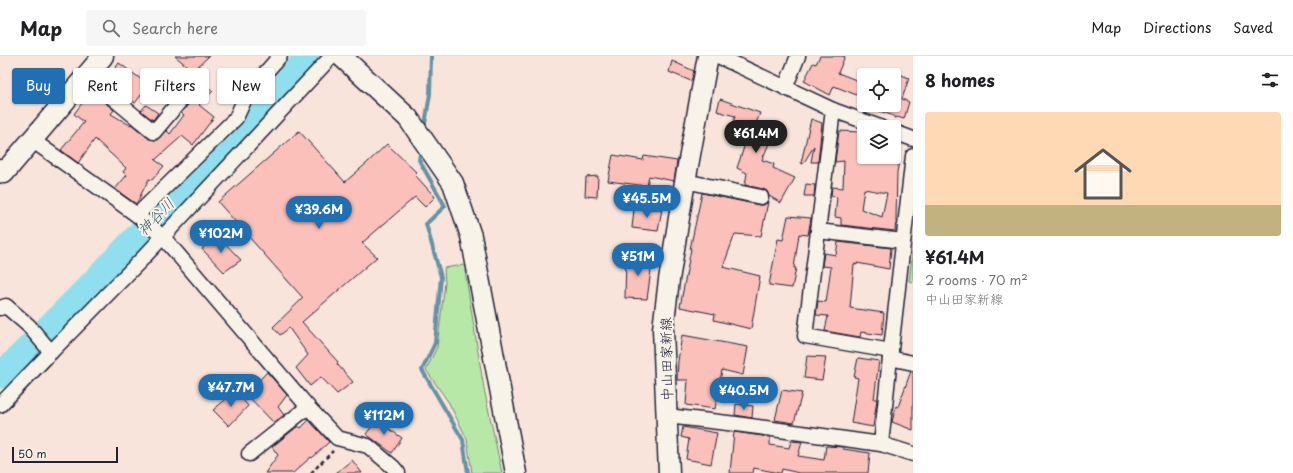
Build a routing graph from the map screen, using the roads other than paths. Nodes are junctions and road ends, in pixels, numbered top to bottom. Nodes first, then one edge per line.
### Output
1 (103, 56) edge
2 (280, 56) edge
3 (332, 56) edge
4 (341, 56) edge
5 (708, 56) edge
6 (718, 56) edge
7 (798, 56) edge
8 (93, 68) edge
9 (785, 88) junction
10 (73, 91) edge
11 (120, 104) edge
12 (178, 104) edge
13 (833, 110) junction
14 (861, 120) edge
15 (901, 135) edge
16 (913, 139) edge
17 (32, 140) junction
18 (913, 156) edge
19 (1, 173) edge
20 (685, 181) junction
21 (761, 197) dead end
22 (137, 215) junction
23 (818, 231) junction
24 (163, 238) junction
25 (903, 241) junction
26 (0, 308) edge
27 (51, 352) junction
28 (891, 354) junction
29 (913, 363) edge
30 (0, 405) edge
31 (308, 406) junction
32 (667, 416) junction
33 (881, 444) junction
34 (249, 454) dead end
35 (913, 454) edge
36 (398, 473) edge
37 (516, 473) edge
38 (669, 473) edge

1 - 8 street
2 - 22 street
3 - 24 street
4 - 37 street
5 - 20 street, 中山田家新線
6 - 9 street
7 - 9 street
9 - 13 street
10 - 17 street
11 - 12 street
13 - 14 street
13 - 23 street
15 - 16 street
17 - 19 street
17 - 22 street
18 - 25 street
20 - 21 street
20 - 32 street, 中山田家新線
22 - 24 street
23 - 25 street
23 - 28 street
24 - 27 street
24 - 31 street
25 - 28 street
26 - 27 street
27 - 30 street
28 - 29 street
28 - 33 street
31 - 34 street
31 - 36 street
32 - 33 street
32 - 38 street, 中山田家新線
33 - 35 street

